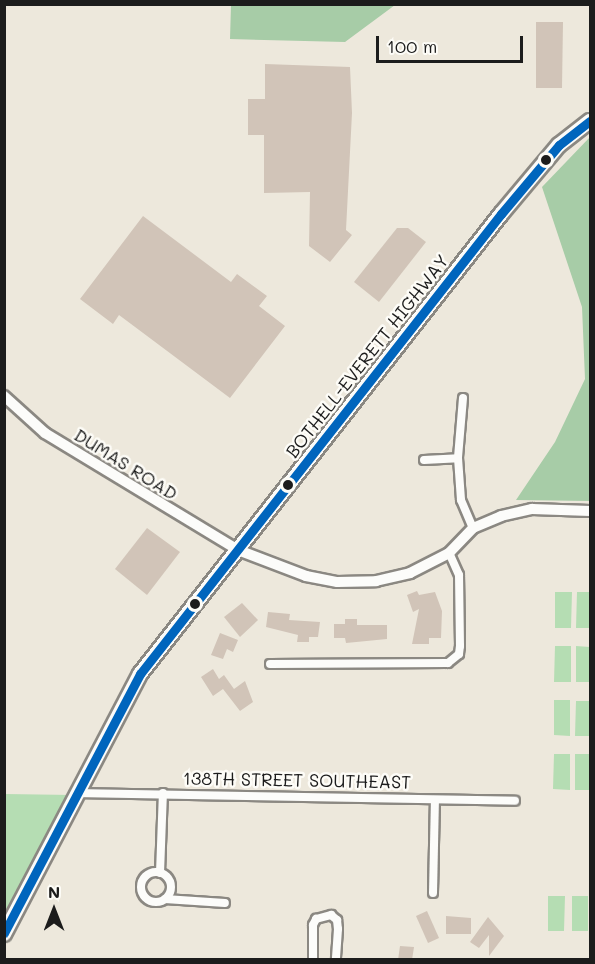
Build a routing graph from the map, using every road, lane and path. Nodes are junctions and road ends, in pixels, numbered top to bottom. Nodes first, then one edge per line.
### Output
1 (591, 121) edge
2 (4, 396) edge
3 (463, 398) dead end
4 (458, 458) junction
5 (424, 460) dead end
6 (591, 511) edge
7 (472, 528) junction
8 (238, 550) junction
9 (449, 553) junction
10 (270, 664) dead end
11 (78, 793) junction
12 (163, 794) junction
13 (435, 800) junction
14 (515, 801) dead end
15 (160, 873) junction
16 (433, 893) dead end
17 (165, 899) junction
18 (225, 903) dead end
19 (4, 934) edge
20 (313, 960) edge
21 (336, 960) edge

1 - 8 main road, BOTHELL-EVERETT HIGHWAY
2 - 8 street, DUMAS ROAD
3 - 4 street
4 - 5 street
4 - 7 street
6 - 7 street
7 - 9 street
8 - 9 street, DUMAS ROAD
8 - 11 main road, BOTHELL-EVERETT HIGHWAY
9 - 10 street
11 - 12 street, 138TH STREET SOUTHEAST
11 - 19 main road, BOTHELL-EVERETT HIGHWAY
12 - 13 street, 138TH STREET SOUTHEAST
12 - 15 street
13 - 14 street, 138TH STREET SOUTHEAST
13 - 16 street
15 - 17 street
15 - 17 street
17 - 18 street
20 - 21 street

